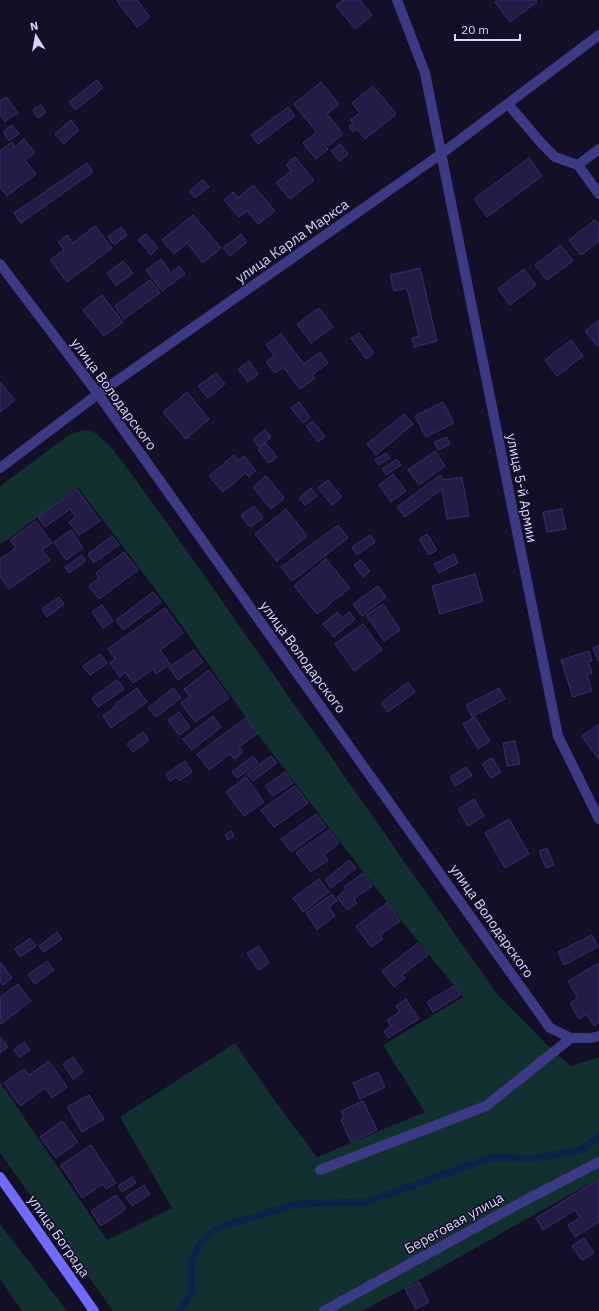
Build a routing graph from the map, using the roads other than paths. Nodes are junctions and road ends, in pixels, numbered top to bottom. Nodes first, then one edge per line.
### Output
1 (397, 0) edge
2 (599, 36) edge
3 (508, 104) junction
4 (599, 149) edge
5 (441, 154) junction
6 (578, 165) junction
7 (599, 194) edge
8 (0, 264) edge
9 (98, 394) junction
10 (0, 468) edge
11 (599, 819) edge
12 (599, 1036) edge
13 (571, 1038) junction
14 (599, 1162) edge
15 (320, 1170) dead end
16 (0, 1177) edge
17 (94, 1311) edge
18 (324, 1311) edge

1 - 5 street, улица 5-й Армии
2 - 3 street, улица Карла Маркса
3 - 5 street, улица Карла Маркса
3 - 6 street
4 - 6 street
5 - 9 street, улица Карла Маркса
5 - 11 street, улица 5-й Армии
6 - 7 street
8 - 9 street, улица Володарского
9 - 10 street, улица Карла Маркса
9 - 13 street, улица Володарского
12 - 13 street, улица Володарского
13 - 15 street
14 - 18 street, Береговая улица
16 - 17 street, улица Бограда

